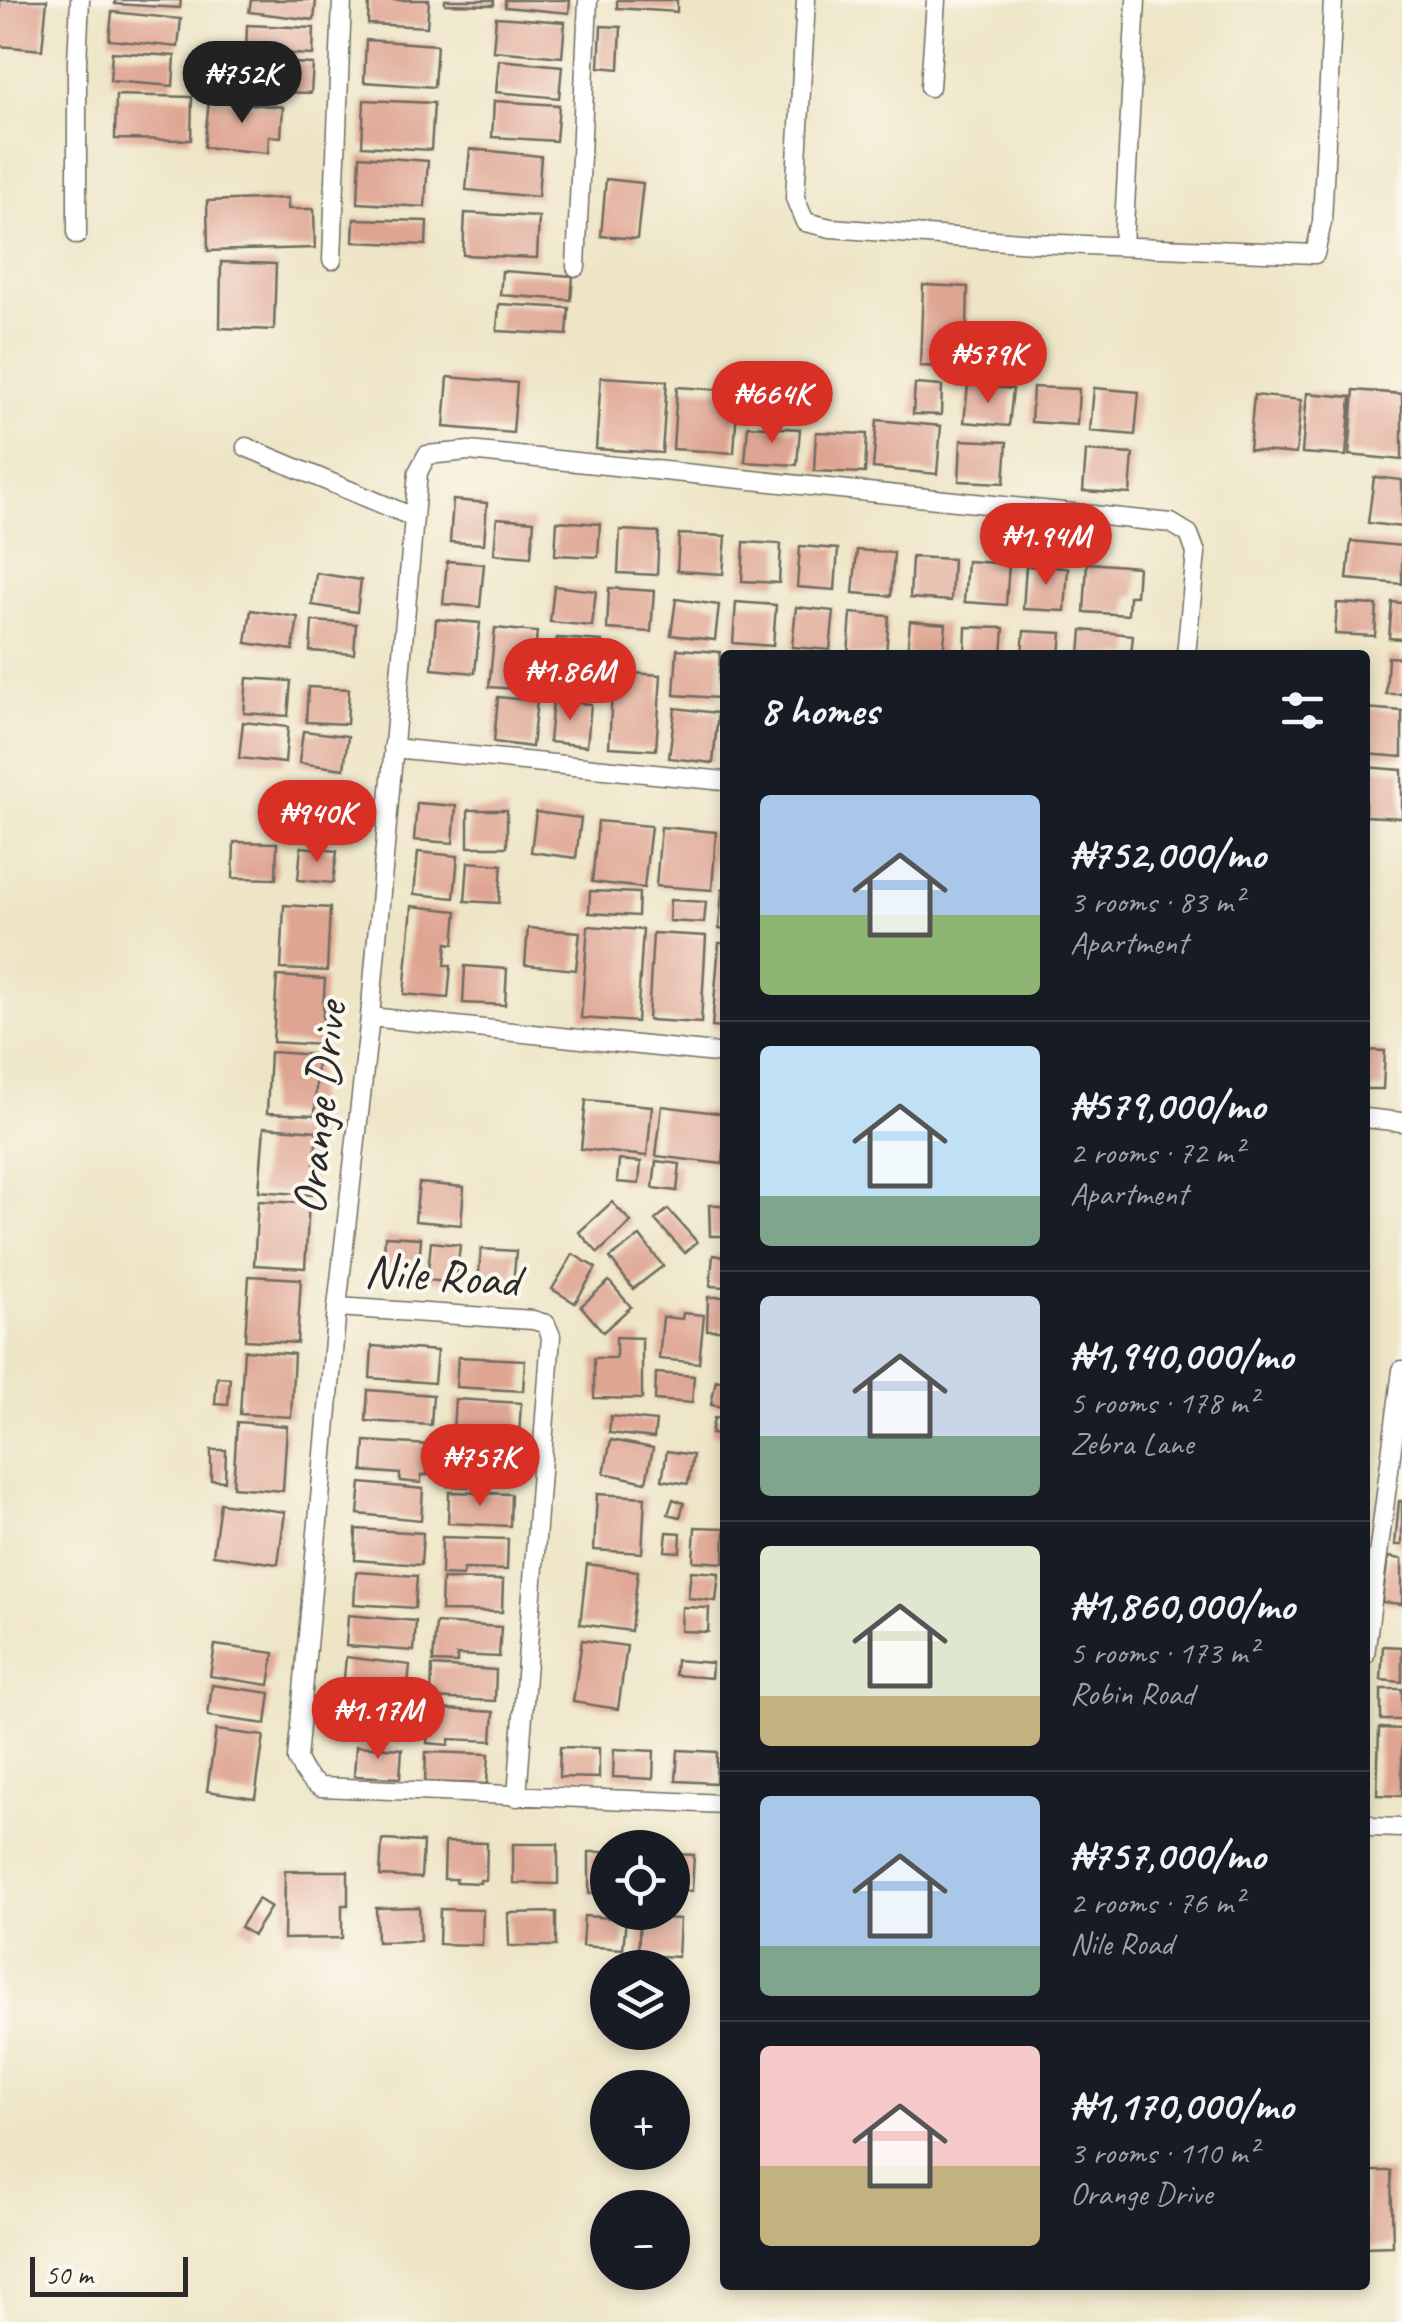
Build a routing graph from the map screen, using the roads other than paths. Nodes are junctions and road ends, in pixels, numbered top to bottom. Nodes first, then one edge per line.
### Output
1 (80, 0) edge
2 (342, 0) edge
3 (588, 0) edge
4 (806, 0) edge
5 (936, 0) edge
6 (1136, 0) edge
7 (1333, 0) edge
8 (930, 87) dead end
9 (77, 235) dead end
10 (1123, 246) junction
11 (332, 260) dead end
12 (576, 268) dead end
13 (246, 447) dead end
14 (414, 516) junction
15 (1186, 650) edge
16 (392, 748) junction
17 (720, 781) edge
18 (370, 1017) junction
19 (720, 1053) edge
20 (1370, 1119) edge
21 (1402, 1122) edge
22 (337, 1307) junction
23 (1402, 1370) edge
24 (1370, 1616) edge
25 (517, 1797) junction
26 (720, 1804) edge
27 (1370, 1826) edge
28 (1402, 1828) edge

1 - 9 street
2 - 11 street
3 - 12 street
4 - 10 street
5 - 8 street
6 - 10 street
7 - 10 street
13 - 14 street
14 - 15 street, Orange Drive
14 - 16 street, Orange Drive
16 - 17 street
16 - 18 street, Orange Drive
18 - 19 street
18 - 22 street, Orange Drive
20 - 21 street
22 - 25 street, Nile Road
22 - 25 street, Orange Drive
23 - 24 street
25 - 26 street
27 - 28 street

